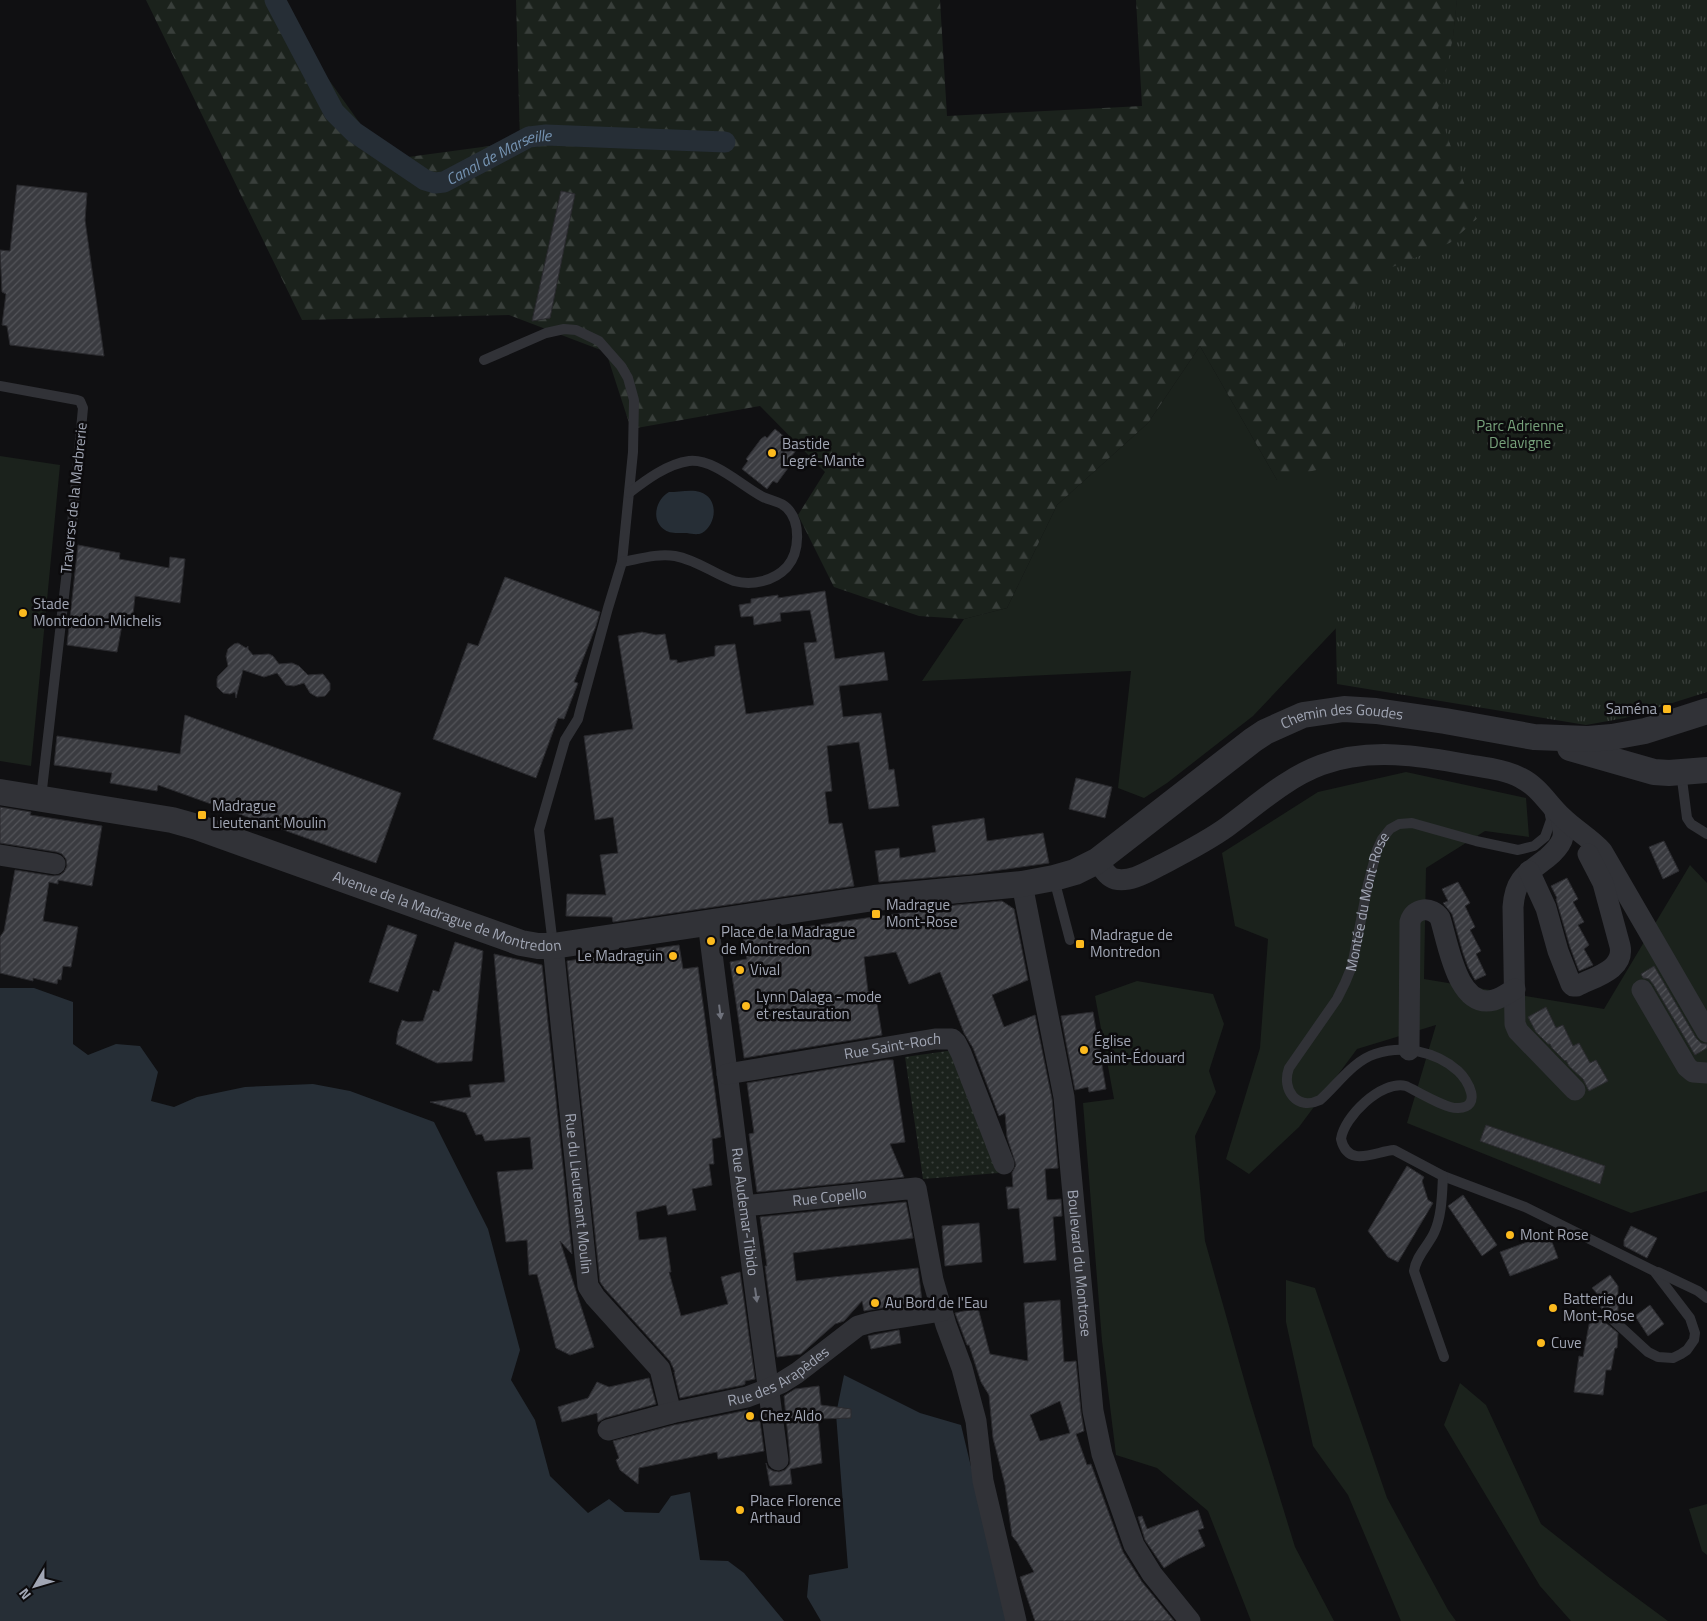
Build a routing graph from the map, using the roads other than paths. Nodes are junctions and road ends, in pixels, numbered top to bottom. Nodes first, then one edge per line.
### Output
1 (484, 360) dead end
2 (0, 386) edge
3 (629, 493) junction
4 (622, 562) junction
5 (1707, 711) edge
6 (1645, 731) junction
7 (1534, 737) junction
8 (1640, 766) junction
9 (1707, 770) edge
10 (1681, 771) junction
11 (0, 792) edge
12 (1543, 795) junction
13 (40, 799) junction
14 (1562, 817) junction
15 (1707, 834) edge
16 (0, 855) edge
17 (1097, 861) junction
18 (55, 864) dead end
19 (1529, 871) junction
20 (1054, 878) junction
21 (1022, 884) junction
22 (708, 922) junction
23 (1070, 940) dead end
24 (553, 946) junction
25 (1515, 989) junction
26 (1642, 990) dead end
27 (1707, 1032) edge
28 (1409, 1050) junction
29 (727, 1074) junction
30 (1707, 1074) edge
31 (1575, 1090) dead end
32 (1004, 1164) dead end
33 (1443, 1176) junction
34 (744, 1206) junction
35 (1654, 1271) junction
36 (1707, 1298) edge
37 (942, 1311) junction
38 (1611, 1318) dead end
39 (1444, 1357) dead end
40 (768, 1389) junction
41 (670, 1413) junction
42 (608, 1430) dead end
43 (778, 1460) dead end
44 (1016, 1621) edge
45 (1190, 1621) edge

1 - 3 lane
2 - 13 lane, Traverse de la Marbrerie
3 - 4 lane
3 - 4 lane
4 - 24 lane
5 - 6 street, Chemin des Goudes
6 - 7 street, Chemin des Goudes
6 - 8 street
7 - 8 street
7 - 17 street, Chemin des Goudes
8 - 10 street
9 - 10 street
10 - 15 lane
11 - 13 street, Avenue de la Madrague de Montredon
12 - 14 street
12 - 17 street
12 - 28 lane, Montée du Mont-Rose
13 - 24 street, Avenue de la Madrague de Montredon
14 - 19 street
14 - 19 street
14 - 27 street
16 - 18 street
17 - 20 street, Chemin des Goudes
19 - 25 street
20 - 21 street, Chemin des Goudes
20 - 23 lane
21 - 22 street, Avenue de la Madrague de Montredon
21 - 45 street, Boulevard du Montrose
22 - 24 street, Avenue de la Madrague de Montredon
22 -> 29 street, Rue Audemar-Tibido
24 - 41 street, Rue du Lieutenant Moulin
25 - 28 street
25 - 31 street
26 - 30 street
28 - 33 lane, Montée du Mont-Rose
29 - 32 street, Rue Saint-Roch
29 - 34 street, Rue Audemar-Tibido
33 - 35 lane, Montée du Mont-Rose
33 - 39 lane
34 - 37 street, Rue Copello
34 -> 40 street, Rue Audemar-Tibido
35 - 36 lane
35 - 38 lane, Montée du Mont-Rose
37 - 40 street, Rue des Arapèdes
37 - 44 street
40 - 41 street, Rue des Arapèdes
40 - 43 street, Rue Audemar-Tibido
41 - 42 street, Rue des Arapèdes

